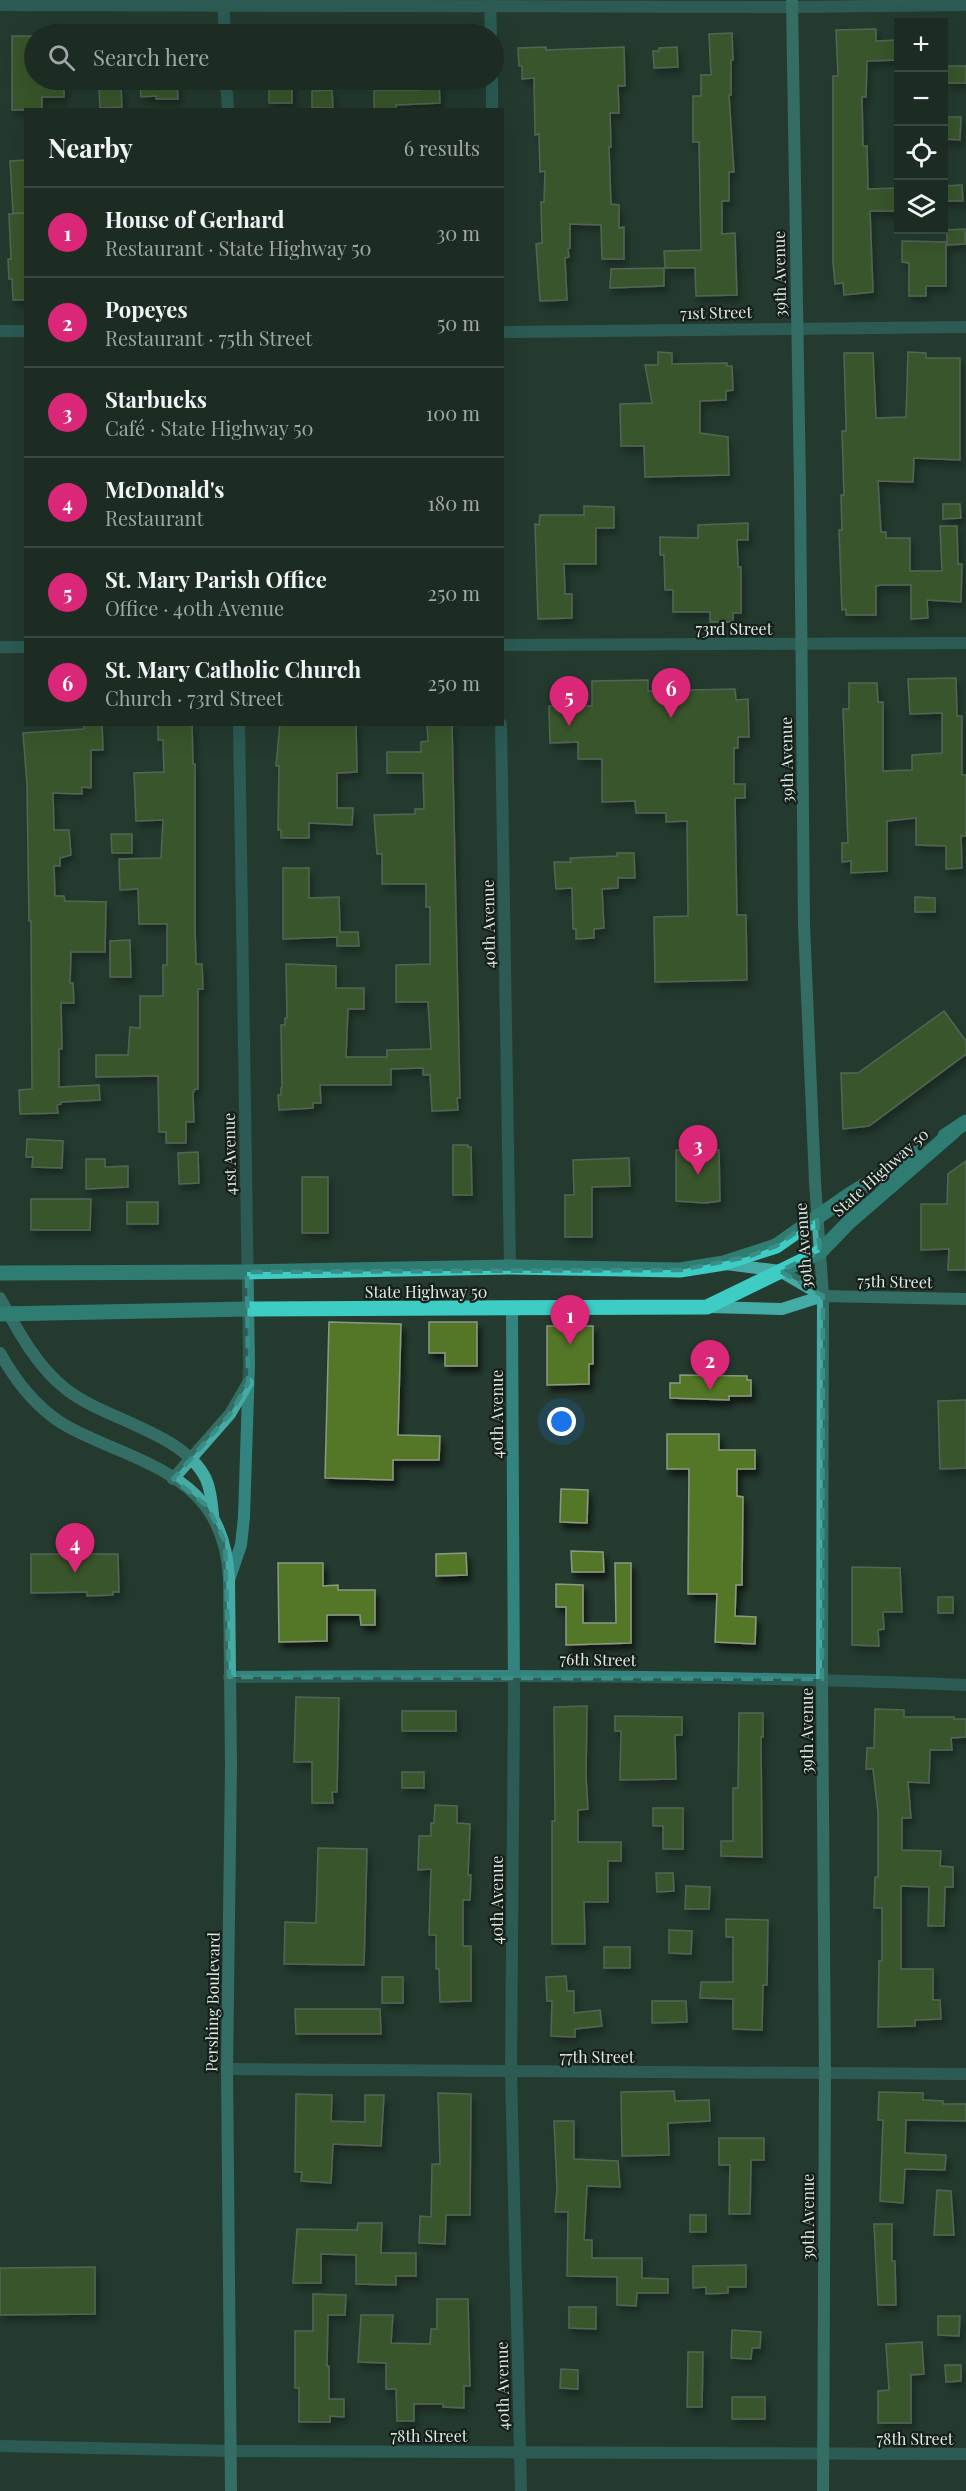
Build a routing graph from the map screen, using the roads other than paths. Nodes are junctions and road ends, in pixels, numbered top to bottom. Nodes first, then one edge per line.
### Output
1 (223, 3) edge
2 (490, 3) edge
3 (792, 4) edge
4 (0, 5) edge
5 (966, 5) edge
6 (224, 24) edge
7 (491, 24) edge
8 (227, 90) edge
9 (492, 90) edge
10 (228, 108) edge
11 (492, 108) edge
12 (966, 327) edge
13 (797, 328) junction
14 (0, 331) edge
15 (24, 331) edge
16 (504, 332) edge
17 (966, 643) edge
18 (800, 644) junction
19 (504, 645) edge
20 (0, 647) edge
21 (24, 647) edge
22 (239, 726) edge
23 (501, 726) edge
24 (960, 1126) edge
25 (817, 1218) junction
26 (820, 1252) junction
27 (724, 1263) junction
28 (510, 1267) junction
29 (248, 1272) junction
30 (780, 1272) junction
31 (0, 1273) edge
32 (823, 1296) junction
33 (0, 1298) edge
34 (966, 1299) edge
35 (707, 1307) junction
36 (512, 1309) junction
37 (248, 1310) junction
38 (4, 1314) edge
39 (0, 1353) edge
40 (248, 1383) junction
41 (190, 1459) junction
42 (173, 1479) junction
43 (214, 1516) junction
44 (229, 1580) junction
45 (514, 1674) junction
46 (229, 1677) junction
47 (822, 1679) junction
48 (966, 1684) edge
49 (227, 2069) junction
50 (511, 2072) junction
51 (825, 2074) junction
52 (966, 2074) edge
53 (0, 2446) edge
54 (230, 2451) junction
55 (520, 2452) junction
56 (966, 2454) edge
57 (822, 2455) junction
58 (231, 2491) edge
59 (521, 2491) edge
60 (823, 2491) edge

1 - 2 street
1 - 4 street
1 - 6 street
2 - 3 street
2 - 7 street
3 - 5 street
3 - 13 main road, 39th Avenue
8 - 10 street
9 - 11 street
12 - 13 street, 71st Street
13 - 16 street, 71st Street
13 - 18 main road, 39th Avenue
14 - 15 street
17 - 18 street, 73rd Street
18 - 19 street, 73rd Street
18 - 25 main road, 39th Avenue
20 - 21 street
22 - 29 street, 41st Avenue
23 - 28 street, 40th Avenue
24 - 25 main road, State Highway 50
24 - 26 main road, State Highway 50
25 - 26 main road, 39th Avenue
25 - 27 main road, State Highway 50
26 - 30 main road, State Highway 50
26 - 32 main road, 39th Avenue
27 - 28 main road, State Highway 50
27 - 30 main road, 75th Street
28 - 29 main road, State Highway 50
29 - 31 main road, State Highway 50
29 - 37 street, 41st Avenue
30 - 32 main road, 75th Street
30 - 35 main road, State Highway 50
32 - 34 main road, 75th Street
32 - 35 main road, 75th Street
32 - 47 main road, 39th Avenue
33 - 38 main road, Pershing Boulevard
35 - 36 main road, State Highway 50
36 - 37 main road, State Highway 50
36 - 45 street, 40th Avenue
37 - 38 main road, State Highway 50
37 - 40 street, 41st Avenue
38 - 41 main road, Pershing Boulevard
39 - 42 main road, Pershing Boulevard
40 - 41 main road
40 - 44 street, 41st Avenue
41 - 42 main road
41 - 43 main road, Pershing Boulevard
42 - 43 main road, Pershing Boulevard
43 - 44 main road, Pershing Boulevard
44 - 46 main road, Pershing Boulevard
45 - 46 street, 76th Street
45 - 47 street, 76th Street
45 - 50 street, 40th Avenue
46 - 49 main road, Pershing Boulevard
47 - 48 street, 76th Street
47 - 51 main road, 39th Avenue
49 - 50 street, 77th Street
49 - 54 main road, Pershing Boulevard
50 - 51 street, 77th Street
50 - 55 street, 40th Avenue
51 - 52 street, 77th Street
51 - 57 main road, 39th Avenue
53 - 54 street, 78th Street
54 - 55 street, 78th Street
54 - 58 main road, Pershing Boulevard
55 - 57 street, 78th Street
55 - 59 street, 40th Avenue
56 - 57 street, 78th Street
57 - 60 main road, 39th Avenue

